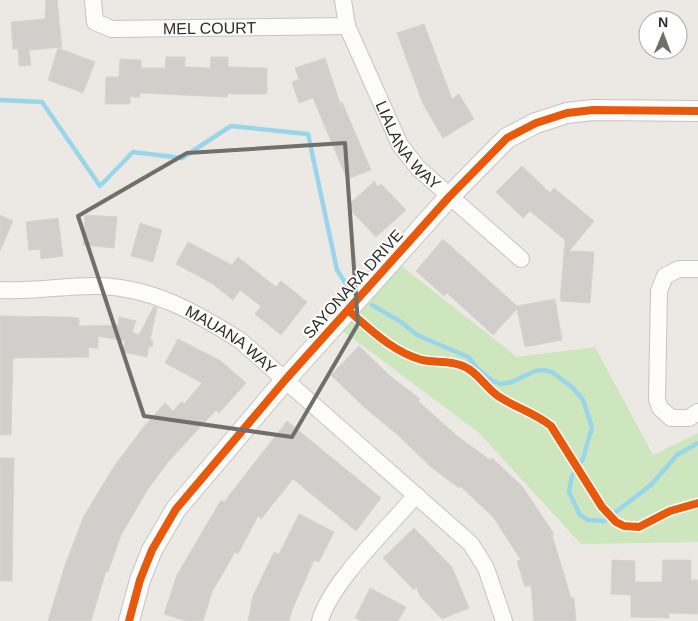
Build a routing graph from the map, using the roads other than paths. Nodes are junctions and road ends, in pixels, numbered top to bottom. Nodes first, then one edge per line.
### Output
1 (93, 0) edge
2 (343, 0) edge
3 (347, 26) junction
4 (698, 111) edge
5 (449, 197) junction
6 (521, 259) dead end
7 (698, 269) edge
8 (0, 290) edge
9 (286, 379) junction
10 (698, 412) edge
11 (416, 495) junction
12 (129, 621) edge
13 (320, 621) edge
14 (504, 621) edge

1 - 3 street, MEL COURT
2 - 3 street, LIALANA WAY
3 - 5 street, LIALANA WAY
4 - 5 street, SAYONARA DRIVE
5 - 6 street, LIALANA WAY
5 - 9 street, SAYONARA DRIVE
7 - 10 street
8 - 9 street, MAUANA WAY
9 - 11 street, MAUANA WAY
9 - 12 street, SAYONARA DRIVE
11 - 13 street
11 - 14 street, MAUANA WAY

